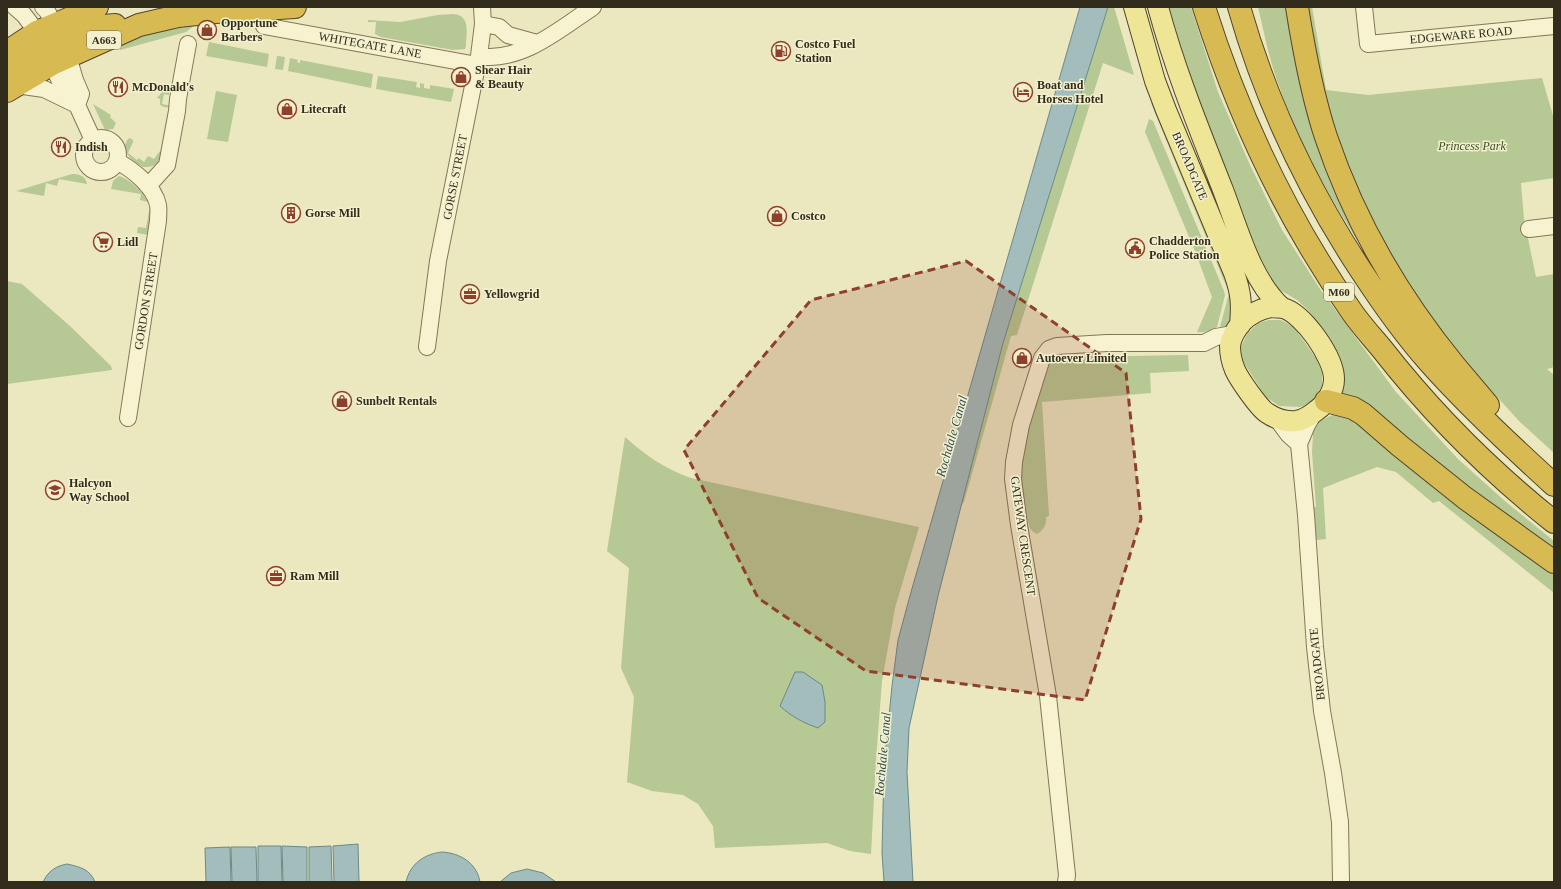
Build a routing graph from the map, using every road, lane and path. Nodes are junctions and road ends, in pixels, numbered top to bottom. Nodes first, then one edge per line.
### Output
1 (15, 7) edge
2 (295, 7) edge
3 (482, 7) edge
4 (593, 7) edge
5 (1134, 7) edge
6 (1158, 7) edge
7 (1204, 7) edge
8 (1239, 7) edge
9 (1297, 7) edge
10 (1364, 7) edge
11 (91, 8) edge
12 (482, 24) junction
13 (264, 26) dead end
14 (1554, 26) edge
15 (52, 39) edge
16 (537, 43) junction
17 (188, 44) dead end
18 (7, 52) edge
19 (478, 60) junction
20 (9, 82) edge
21 (73, 103) junction
22 (93, 140) junction
23 (117, 161) junction
24 (148, 186) junction
25 (1554, 226) edge
26 (1529, 229) dead end
27 (1282, 308) junction
28 (1237, 329) junction
29 (1204, 343) junction
30 (427, 346) dead end
31 (1231, 358) junction
32 (1320, 407) junction
33 (128, 418) dead end
34 (1277, 419) junction
35 (1299, 444) junction
36 (1554, 471) edge
37 (1554, 486) edge
38 (1554, 522) edge
39 (1554, 562) edge
40 (1066, 882) edge
41 (1341, 882) edge

1 - 15 street
2 - 15 highway
3 - 12 street, GORSE STREET
4 - 16 street, WHITEGATE LANE
5 - 28 main road, BROADGATE
6 - 27 main road, BROADGATE
7 - 38 highway, M60
8 - 37 highway, M60
9 - 36 highway
10 - 14 street, EDGEWARE ROAD
11 - 15 highway
12 - 16 street
12 - 19 street, GORSE STREET
13 - 19 street, WHITEGATE LANE
15 - 18 highway
15 - 20 highway
15 - 21 street
16 - 19 street, WHITEGATE LANE
17 - 24 street
19 - 30 street, GORSE STREET
20 - 21 street
21 - 22 street
22 - 23 street
22 - 23 street
23 - 24 street, GORDON STREET
24 - 33 street, GORDON STREET
25 - 26 street
27 - 28 main road
27 - 32 main road, BROADGATE
28 - 29 street, GATEWAY CRESCENT
28 - 31 main road, BROADGATE
29 - 31 street, GATEWAY CRESCENT
29 - 40 street, GATEWAY CRESCENT
31 - 34 main road, BROADGATE
32 - 34 main road
32 - 35 street, BROADGATE
32 - 39 highway
34 - 35 street, BROADGATE
35 - 41 street, BROADGATE

